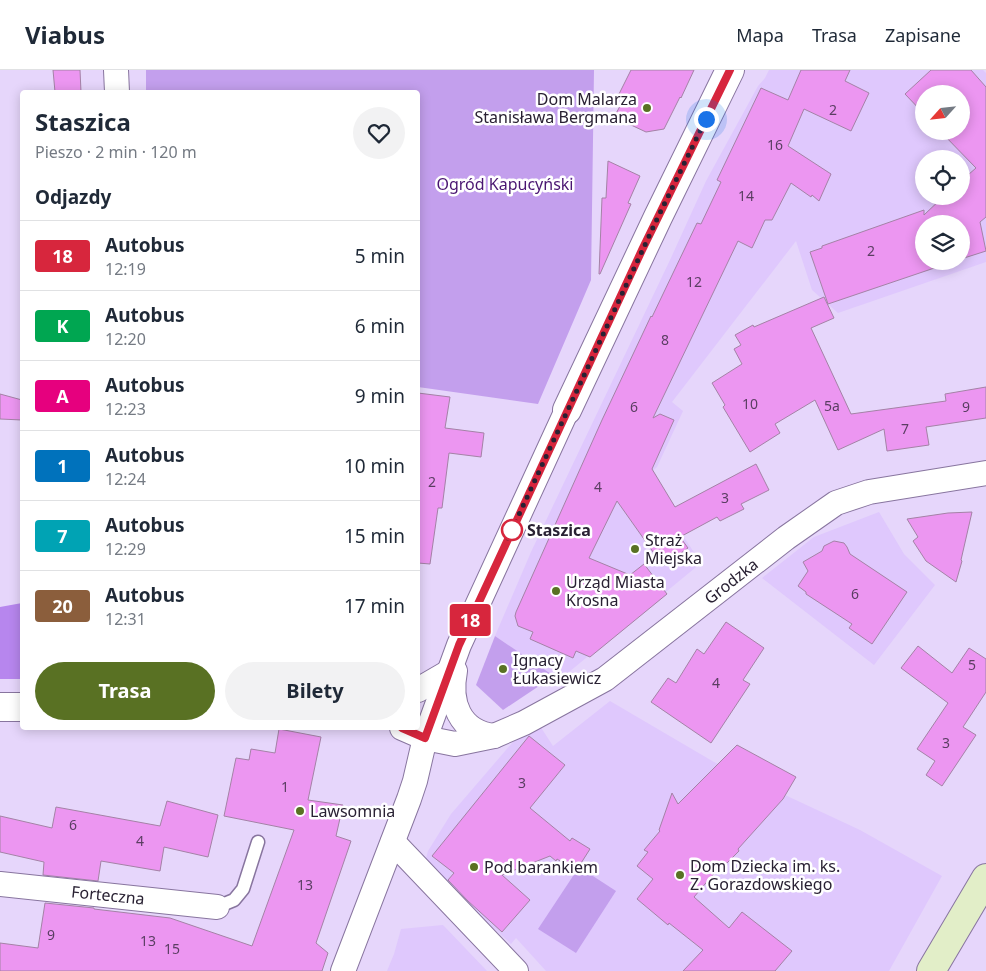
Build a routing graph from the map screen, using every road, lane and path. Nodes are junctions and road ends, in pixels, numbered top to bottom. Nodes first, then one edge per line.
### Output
1 (116, 70) edge
2 (730, 70) edge
3 (116, 90) edge
4 (567, 410) joint
5 (986, 473) edge
6 (459, 645) junction
7 (449, 672) junction
8 (420, 689) edge
9 (0, 707) edge
10 (20, 707) edge
11 (407, 730) edge
12 (494, 736) junction
13 (425, 738) junction
14 (258, 842) dead end
15 (393, 842) junction
16 (986, 878) edge
17 (0, 884) edge
18 (217, 907) joint
19 (343, 971) edge
20 (516, 971) edge
21 (931, 971) edge

1 - 3 street
2 - 4 street
4 - 6 street
5 - 12 street, Grodzka
6 - 7 street
6 - 12 street
7 - 8 street
7 - 13 street
9 - 10 street
11 - 13 street, Grodzka
12 - 13 street, Grodzka
13 - 15 street
14 - 18 lane
15 - 19 street
15 - 20 street
16 - 21 main road
17 - 18 street, Forteczna

